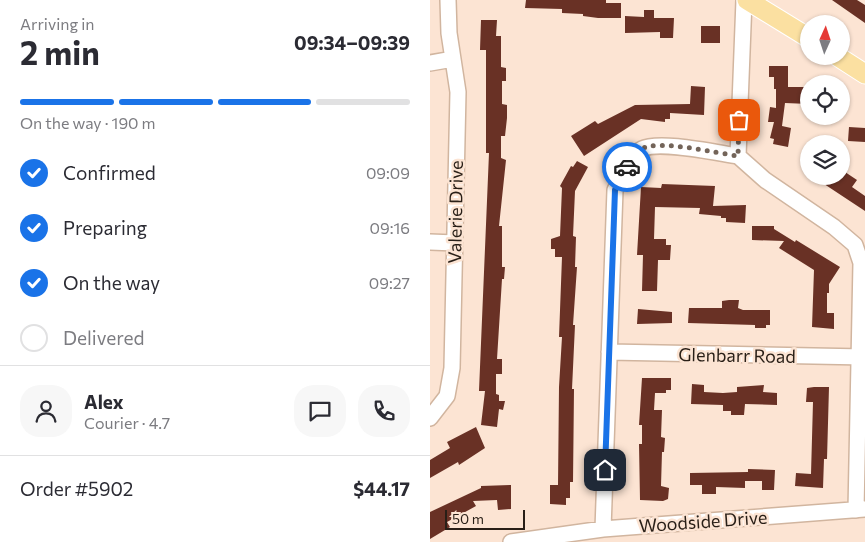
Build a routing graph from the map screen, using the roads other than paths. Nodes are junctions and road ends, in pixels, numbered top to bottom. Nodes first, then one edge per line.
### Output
1 (448, 0) edge
2 (746, 0) edge
3 (800, 33) edge
4 (453, 59) junction
5 (430, 63) edge
6 (850, 64) edge
7 (865, 74) edge
8 (738, 156) junction
9 (430, 242) edge
10 (455, 243) junction
11 (609, 352) junction
12 (862, 357) edge
13 (430, 418) edge
14 (861, 509) edge
15 (603, 528) junction
16 (511, 542) edge

1 - 4 street, Valerie Drive
2 - 3 main road
2 - 8 street
4 - 5 street
4 - 10 street, Valerie Drive
6 - 7 main road
8 - 11 street
8 - 12 street
9 - 10 street
10 - 13 street, Valerie Drive
11 - 12 street, Glenbarr Road
11 - 15 street
12 - 14 street
14 - 15 street, Woodside Drive
15 - 16 street, Woodside Drive

